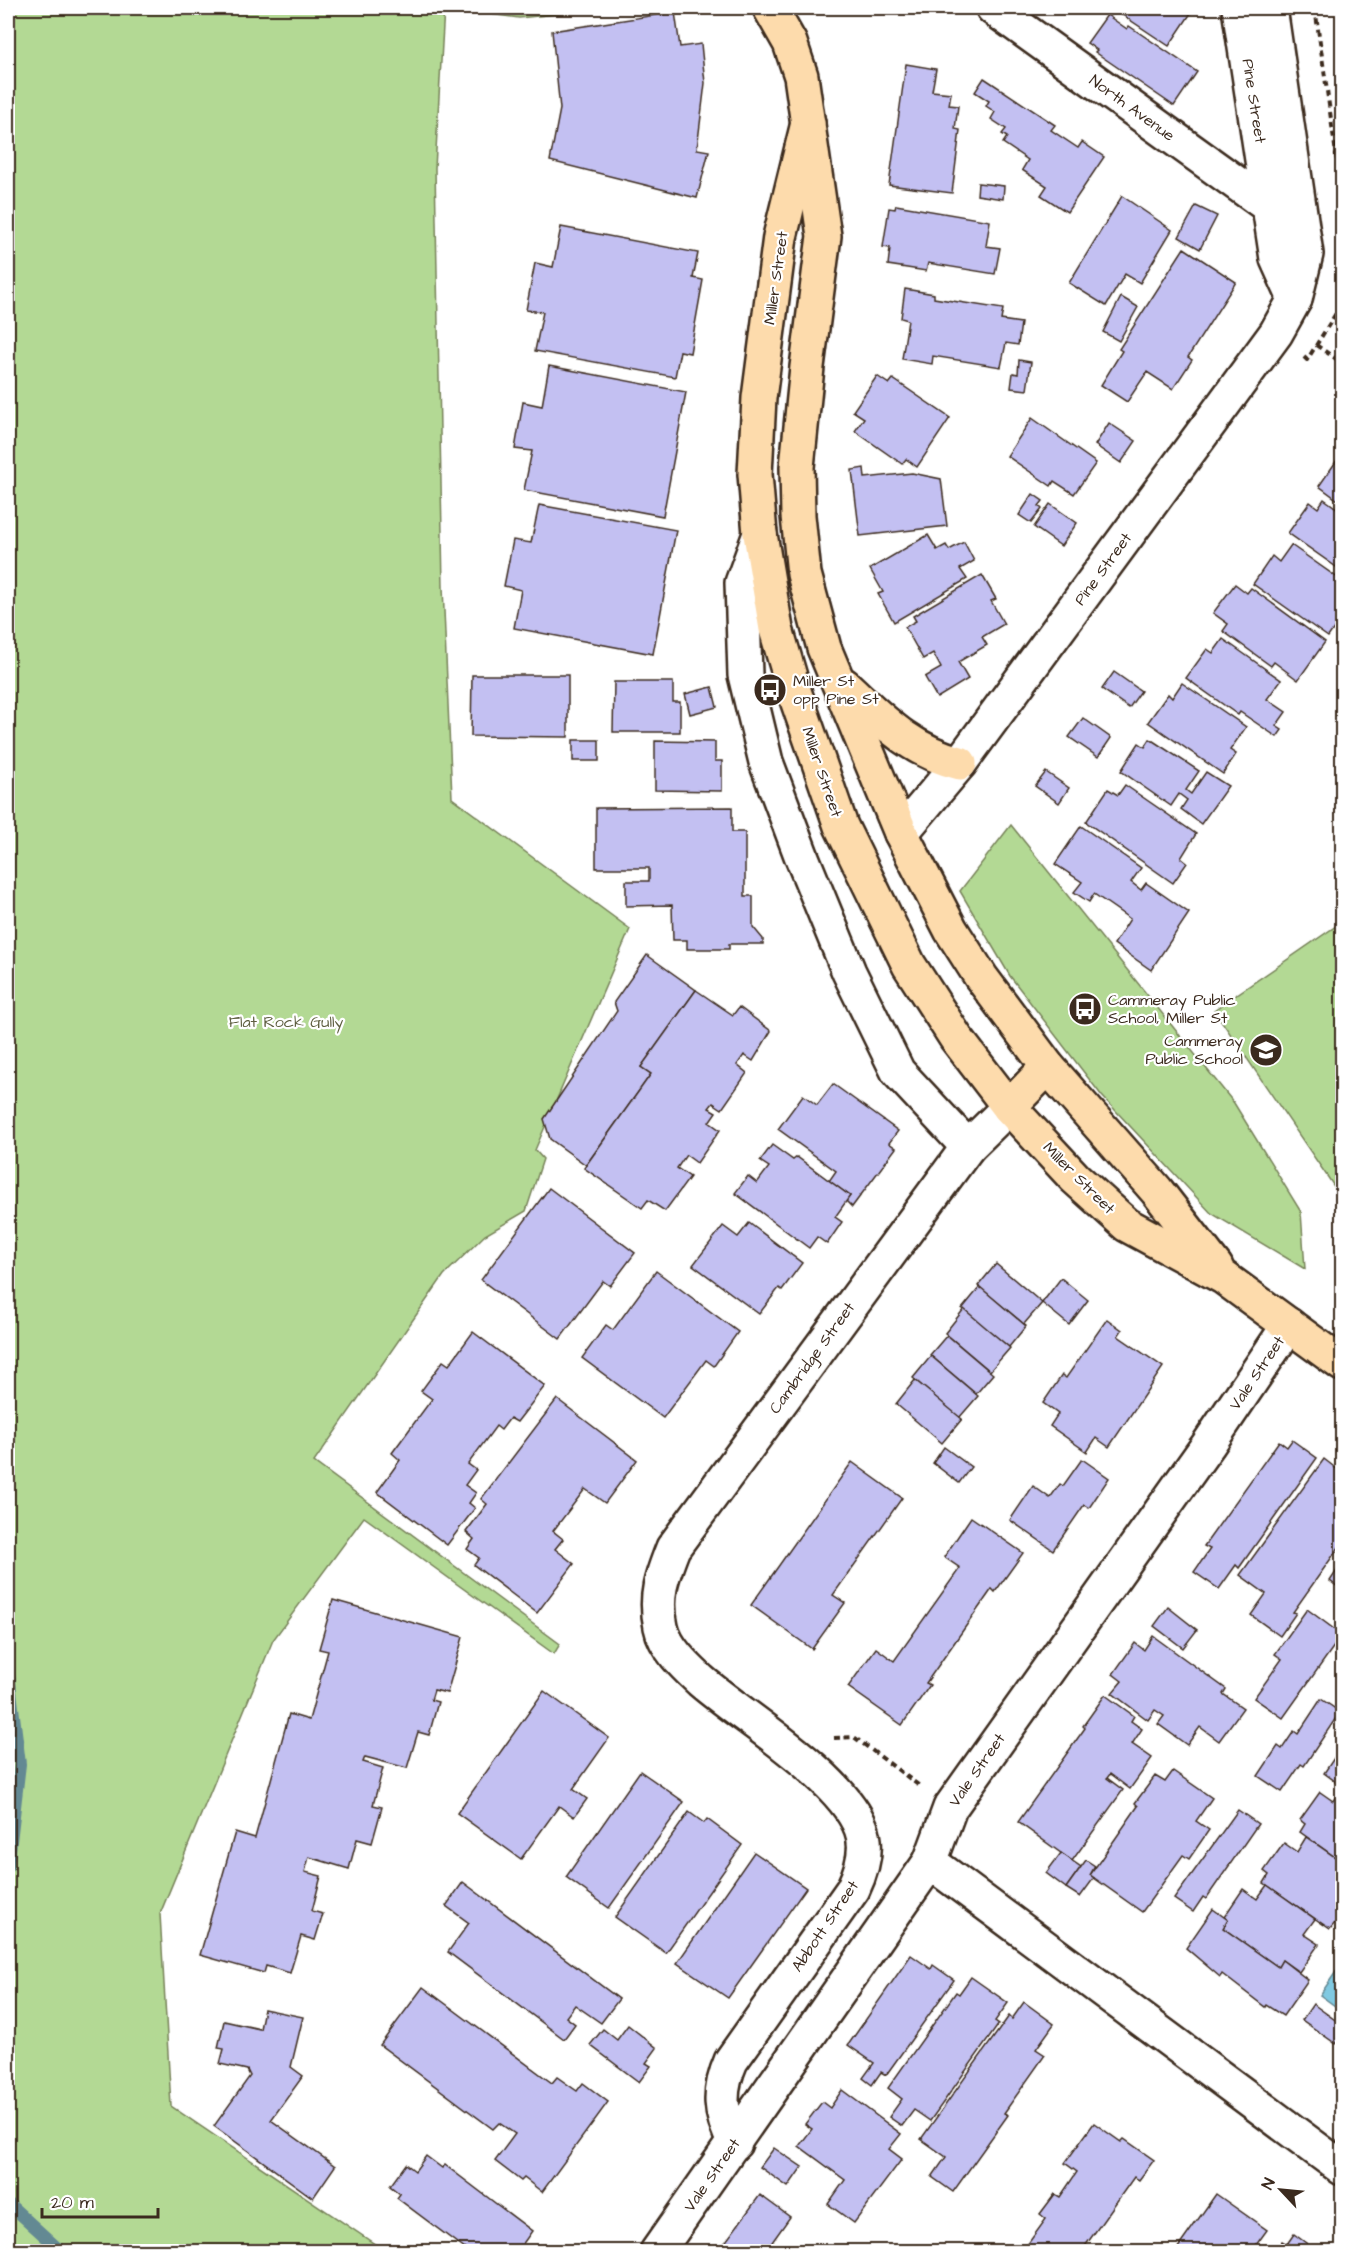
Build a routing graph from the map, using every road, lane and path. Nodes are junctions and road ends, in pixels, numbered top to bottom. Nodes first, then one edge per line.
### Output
1 (770, 8) edge
2 (993, 8) edge
3 (1239, 8) edge
4 (1270, 8) edge
5 (1315, 8) edge
6 (808, 123) junction
7 (1342, 195) edge
8 (1271, 208) junction
9 (1342, 285) edge
10 (1295, 298) junction
11 (1316, 345) junction
12 (1307, 360) dead end
13 (1342, 363) edge
14 (760, 534) junction
15 (837, 677) junction
16 (960, 763) junction
17 (901, 833) junction
18 (864, 875) junction
19 (1048, 1067) junction
20 (1009, 1107) junction
21 (968, 1147) junction
22 (1223, 1277) junction
23 (1289, 1325) junction
24 (1342, 1364) edge
25 (661, 1629) joint
26 (854, 1737) dead end
27 (919, 1785) dead end
28 (930, 1862) junction
29 (735, 2143) junction
30 (1342, 2168) edge
31 (657, 2252) edge

1 - 6 main road, Miller Street
2 - 8 street, North Avenue
3 - 8 street, Pine Street
4 - 10 street, Pine Street
5 - 7 path
6 - 14 main road, Miller Street
6 - 15 main road, Miller Street
8 - 10 street, Pine Street
9 - 11 path
10 - 16 street, Pine Street
11 - 12 path
11 - 13 path
14 - 18 main road, Miller Street
14 - 21 street
15 - 16 main road
15 - 17 main road, Miller Street
16 - 17 street, Pine Street
17 - 18 main road
17 - 19 main road, Miller Street
18 - 20 main road, Miller Street
19 - 20 main road
19 - 22 main road, Miller Street
20 - 21 street, Cambridge Street
20 - 22 main road, Miller Street
21 - 25 street, Cambridge Street
22 - 23 main road, Miller Street
23 - 24 main road, Miller Street
23 - 28 street, Vale Street
25 - 29 street, Abbott Street
26 - 27 path
28 - 29 street, Vale Street
28 - 30 street
29 - 31 street, Vale Street

